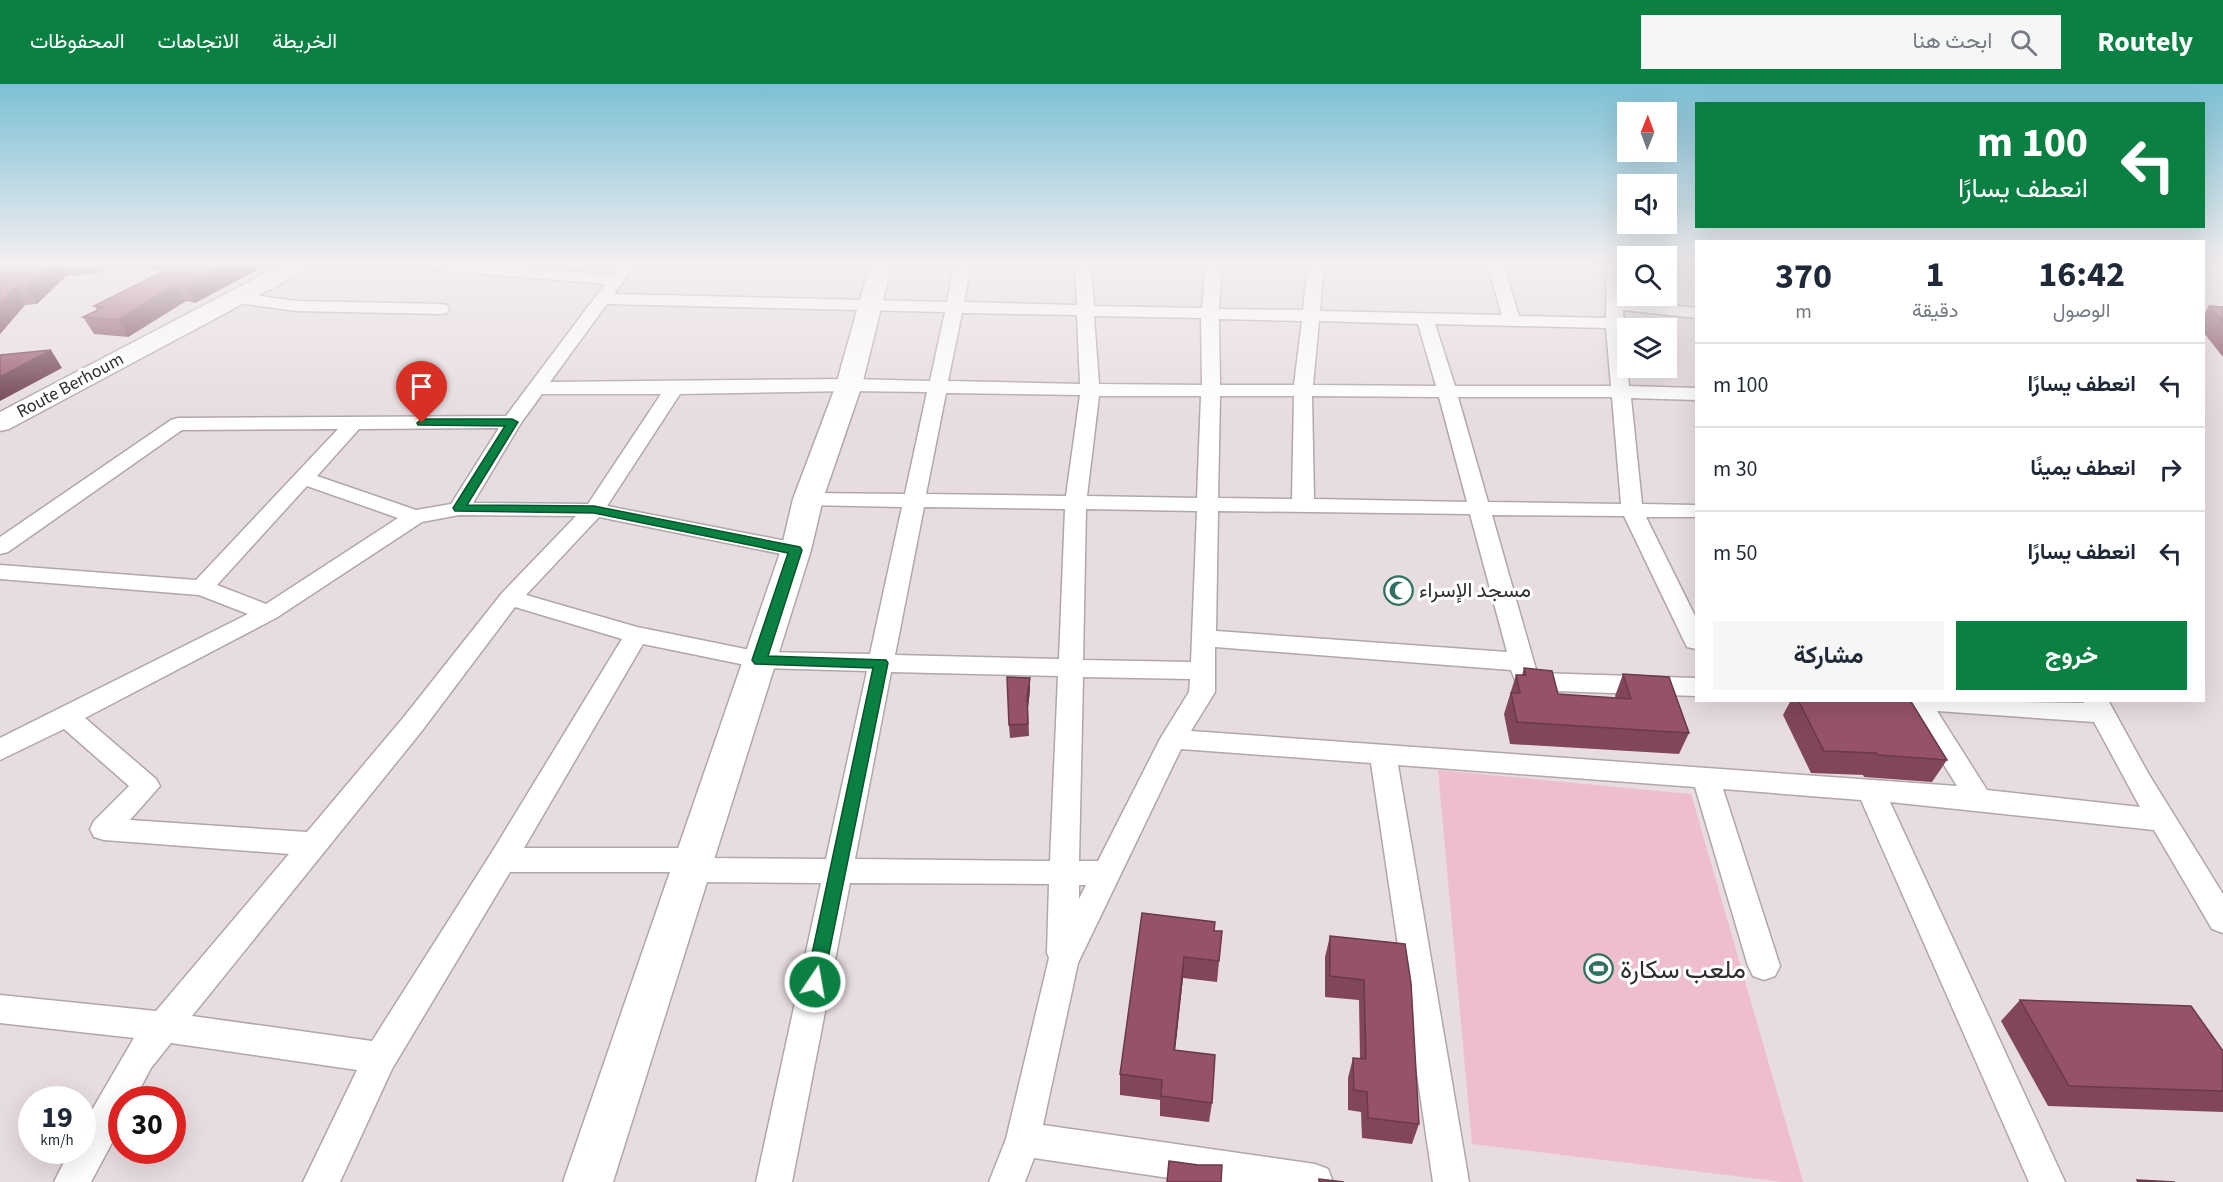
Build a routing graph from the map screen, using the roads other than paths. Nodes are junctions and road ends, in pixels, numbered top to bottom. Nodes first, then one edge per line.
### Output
1 (203, 315) edge
2 (590, 315) edge
3 (866, 315) edge
4 (952, 315) edge
5 (1084, 315) edge
6 (1210, 315) edge
7 (1310, 315) edge
8 (1319, 315) edge
9 (1511, 315) edge
10 (1581, 315) edge
11 (1614, 315) edge
12 (1425, 318) junction
13 (1512, 320) junction
14 (849, 385) junction
15 (937, 387) junction
16 (536, 388) junction
17 (674, 388) junction
18 (1090, 390) junction
19 (1211, 391) junction
20 (1303, 391) junction
21 (1447, 391) junction
22 (1619, 392) junction
23 (1695, 394) edge
24 (512, 422) junction
25 (0, 423) edge
26 (354, 423) junction
27 (304, 478) junction
28 (808, 499) junction
29 (914, 500) junction
30 (1076, 503) junction
31 (1207, 504) junction
32 (1303, 506) junction
33 (459, 508) junction
34 (1478, 508) junction
35 (594, 510) junction
36 (1632, 510) junction
37 (1695, 511) edge
38 (415, 517) junction
39 (0, 547) edge
40 (796, 550) junction
41 (0, 572) edge
42 (202, 588) junction
43 (510, 598) junction
44 (268, 614) junction
45 (636, 635) junction
46 (1203, 639) junction
47 (1695, 639) edge
48 (759, 660) junction
49 (1522, 662) junction
50 (881, 663) junction
51 (1071, 668) junction
52 (1202, 671) junction
53 (1695, 687) edge
54 (1913, 702) edge
55 (1943, 702) edge
56 (2098, 707) edge
57 (67, 717) junction
58 (1173, 739) junction
59 (0, 750) edge
60 (1383, 754) junction
61 (1706, 778) junction
62 (1871, 790) junction
63 (1979, 800) junction
64 (2162, 820) junction
65 (314, 844) junction
66 (502, 860) junction
67 (692, 865) junction
68 (838, 871) junction
69 (1065, 873) junction
70 (1107, 873) junction
71 (2223, 920) edge
72 (1062, 963) junction
73 (1764, 966) dead end
74 (0, 1010) edge
75 (164, 1027) junction
76 (381, 1058) junction
77 (1023, 1139) junction
78 (72, 1182) edge
79 (321, 1182) edge
80 (588, 1182) edge
81 (774, 1182) edge
82 (1007, 1182) edge
83 (1315, 1182) edge
84 (1451, 1182) edge
85 (2047, 1182) edge

1 - 25 street, Route Berhoum
2 - 16 street
3 - 14 street
4 - 15 street
5 - 18 street
6 - 19 street
7 - 20 street
8 - 12 street
9 - 13 street
10 - 13 street
11 - 22 street
12 - 13 street
12 - 21 street
14 - 15 street
14 - 17 street
14 - 28 street
15 - 18 street
15 - 29 street
16 - 17 street
16 - 24 street
17 - 35 street
18 - 19 street
18 - 30 street
19 - 20 street
19 - 31 street
20 - 21 street
20 - 32 street
21 - 22 street
21 - 34 street
22 - 23 street
22 - 36 street
24 - 26 street
24 - 33 street
26 - 27 street
26 - 39 street
27 - 38 street
27 - 42 street
28 - 29 street
28 - 40 street
29 - 30 street
29 - 50 street
30 - 31 street
30 - 51 street
31 - 32 street
31 - 46 street
32 - 34 street
33 - 35 street
33 - 38 street
34 - 36 street
34 - 49 street
35 - 40 street
35 - 43 street
36 - 37 street
36 - 47 street
38 - 44 street
40 - 48 street
41 - 42 street
42 - 44 street
43 - 45 street
43 - 65 street
44 - 57 street
45 - 48 street
45 - 66 street
46 - 49 street
46 - 52 street
48 - 50 street
48 - 67 street
49 - 53 street
50 - 51 street
50 - 68 street
51 - 52 street
51 - 69 street
52 - 58 street
54 - 63 street
55 - 56 street
56 - 64 street
57 - 59 street
57 - 65 street
58 - 60 street
58 - 70 street
60 - 61 street
60 - 84 street
61 - 62 street
61 - 73 street
62 - 63 street
62 - 85 street
63 - 64 street
64 - 71 street
65 - 75 street
66 - 67 street
66 - 76 street
67 - 68 street
67 - 80 street
68 - 69 street
68 - 81 street
69 - 70 street
69 - 72 street
70 - 72 street
72 - 77 street
74 - 75 street
75 - 76 street
75 - 78 street
76 - 79 street
77 - 82 street
77 - 83 street

